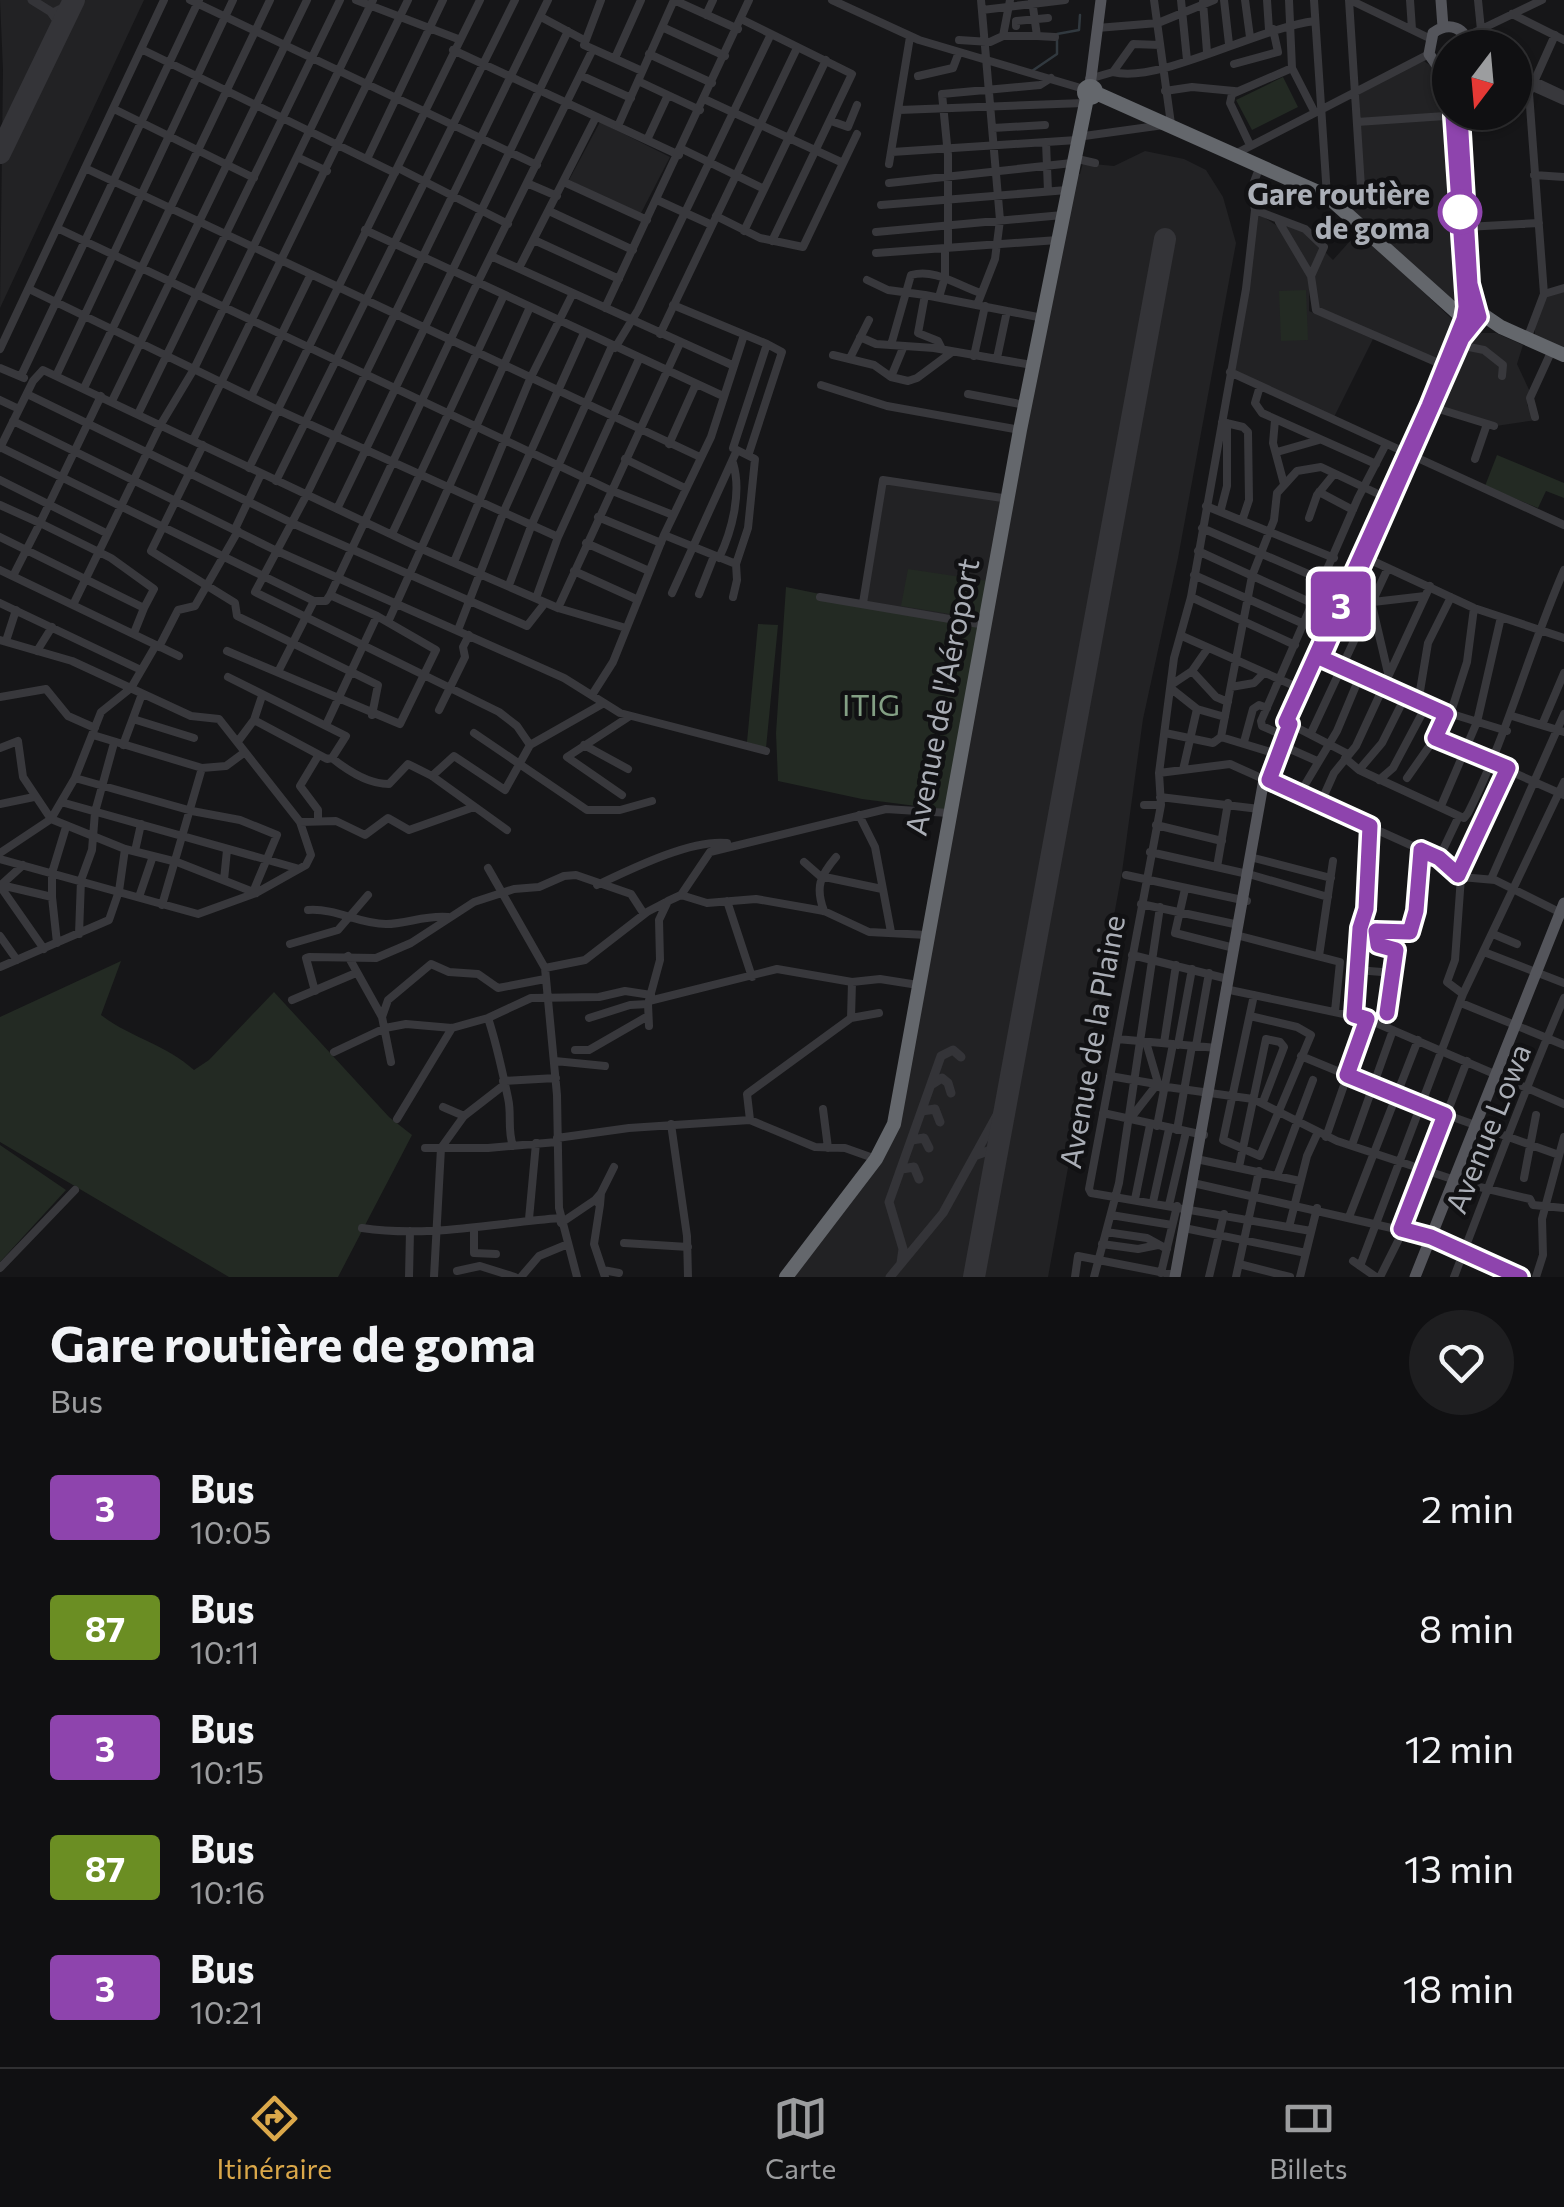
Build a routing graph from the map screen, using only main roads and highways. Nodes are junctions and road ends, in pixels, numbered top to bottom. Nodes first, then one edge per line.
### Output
1 (1101, 0) edge
2 (1445, 0) edge
3 (1447, 26) junction
4 (1441, 30) edge
5 (1452, 30) edge
6 (1088, 91) junction
7 (1457, 130) edge
8 (1457, 130) edge
9 (1470, 314) junction
10 (1558, 352) edge
11 (1429, 412) junction
12 (1563, 910) edge
13 (1202, 1134) junction
14 (1195, 1183) junction
15 (1182, 1207) junction
16 (1178, 1276) edge
17 (786, 1277) edge
18 (1415, 1277) edge

1 - 6 main road
2 - 3 main road
3 - 4 main road
3 - 5 main road
6 - 9 highway
6 - 17 highway, Avenue de l'Aéroport
7 - 9 main road
8 - 9 main road
9 - 10 highway
9 - 11 main road
9 - 11 main road
11 - 13 main road
12 - 18 main road
13 - 14 main road
13 - 14 main road
14 - 15 main road
15 - 16 main road
15 - 16 main road

